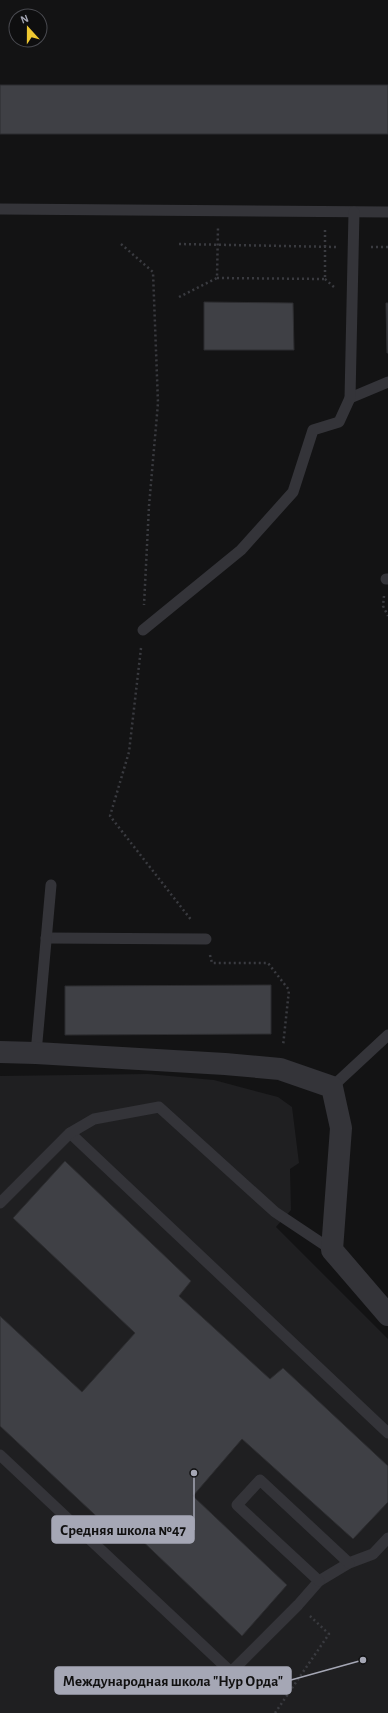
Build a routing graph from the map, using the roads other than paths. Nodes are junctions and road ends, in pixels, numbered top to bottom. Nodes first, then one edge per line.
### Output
1 (0, 209) edge
2 (354, 212) junction
3 (388, 212) edge
4 (388, 382) edge
5 (350, 398) junction
6 (143, 630) road end
7 (51, 885) dead end
8 (46, 938) junction
9 (206, 939) road end
10 (388, 1035) edge
11 (0, 1052) edge
12 (36, 1053) junction
13 (332, 1087) junction
14 (70, 1133) junction
15 (0, 1203) edge
16 (332, 1250) junction
17 (388, 1315) edge
18 (388, 1433) edge
19 (0, 1455) edge
20 (388, 1538) edge
21 (349, 1563) junction
22 (319, 1581) junction

1 - 2 lane
2 - 3 lane
2 - 5 lane
4 - 5 lane
5 - 6 lane
7 - 8 lane
8 - 9 lane
8 - 12 lane
10 - 13 lane
11 - 12 street
12 - 13 street
13 - 16 street
14 - 15 lane
14 - 16 lane
14 - 18 lane
16 - 17 street
19 - 22 lane
20 - 21 lane
21 - 22 lane
21 - 22 lane

